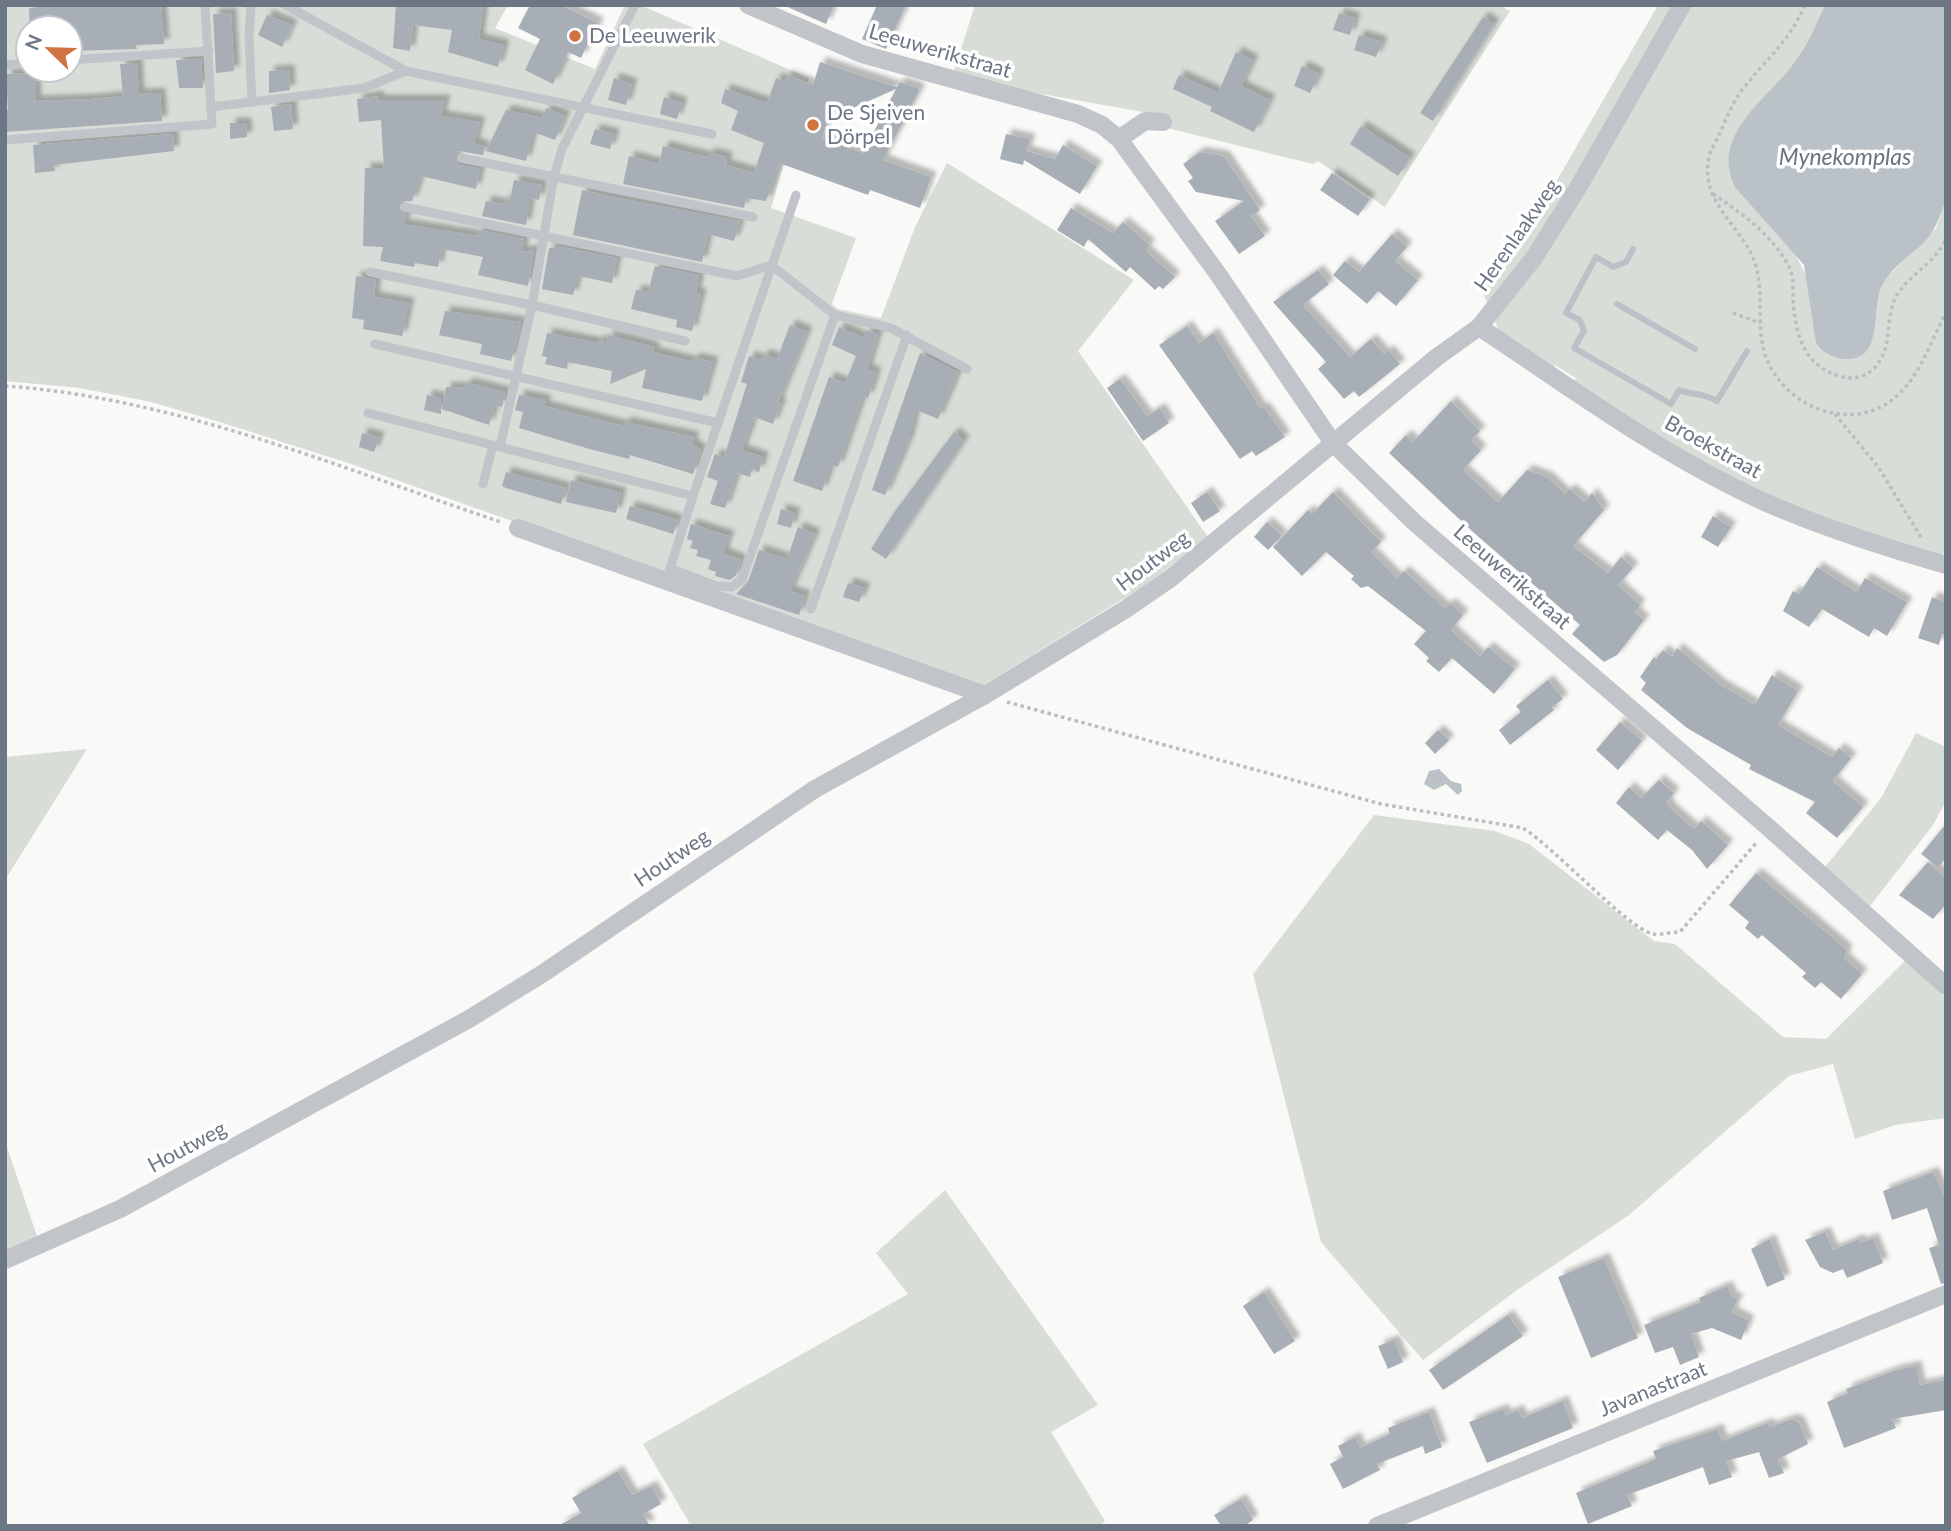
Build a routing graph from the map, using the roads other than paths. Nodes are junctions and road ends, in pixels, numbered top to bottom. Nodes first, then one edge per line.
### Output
1 (205, 5) edge
2 (251, 5) edge
3 (285, 5) edge
4 (635, 5) edge
5 (748, 5) edge
6 (1682, 5) edge
7 (209, 51) junction
8 (84, 59) edge
9 (406, 71) junction
10 (252, 102) junction
11 (583, 106) junction
12 (211, 107) junction
13 (1163, 122) dead end
14 (712, 135) dead end
15 (1119, 139) junction
16 (5, 140) edge
17 (461, 158) dead end
18 (554, 176) junction
19 (796, 195) dead end
20 (404, 207) dead end
21 (753, 217) dead end
22 (543, 237) junction
23 (772, 265) junction
24 (370, 272) dead end
25 (532, 305) junction
26 (835, 315) junction
27 (1479, 327) junction
28 (907, 335) junction
29 (685, 341) dead end
30 (375, 344) dead end
31 (967, 369) dead end
32 (518, 377) junction
33 (368, 414) dead end
34 (718, 423) junction
35 (1333, 443) junction
36 (496, 446) junction
37 (483, 484) dead end
38 (693, 496) junction
39 (518, 528) road end
40 (1938, 563) edge
41 (668, 575) junction
42 (811, 609) dead end
43 (985, 695) junction
44 (1946, 986) edge
45 (5, 1260) edge
46 (1946, 1294) edge
47 (1377, 1526) edge

1 - 7 lane
2 - 10 lane
3 - 9 lane
4 - 11 lane
5 - 15 street, Leeuwerikstraat
6 - 27 street, Herenlaakweg
7 - 8 lane
7 - 12 lane
9 - 10 lane
9 - 11 lane
10 - 12 lane
11 - 14 lane
11 - 18 lane
12 - 16 lane
13 - 15 street
15 - 35 street, Leeuwerikstraat
17 - 18 lane
18 - 21 lane
18 - 22 lane
19 - 23 lane
20 - 22 lane
22 - 23 lane
22 - 25 lane
23 - 26 lane
23 - 34 lane
24 - 25 lane
25 - 29 lane
25 - 32 lane
26 - 28 lane
26 - 41 lane
27 - 35 street, Herenlaakweg
27 - 40 street, Broekstraat
28 - 31 lane
28 - 42 lane
30 - 32 lane
32 - 34 lane
32 - 36 lane
33 - 36 lane
34 - 38 lane
35 - 43 street, Houtweg
35 - 44 street, Leeuwerikstraat
36 - 37 lane
36 - 38 lane
38 - 41 lane
39 - 41 street
41 - 43 street
43 - 45 street, Houtweg
46 - 47 street, Javanastraat

